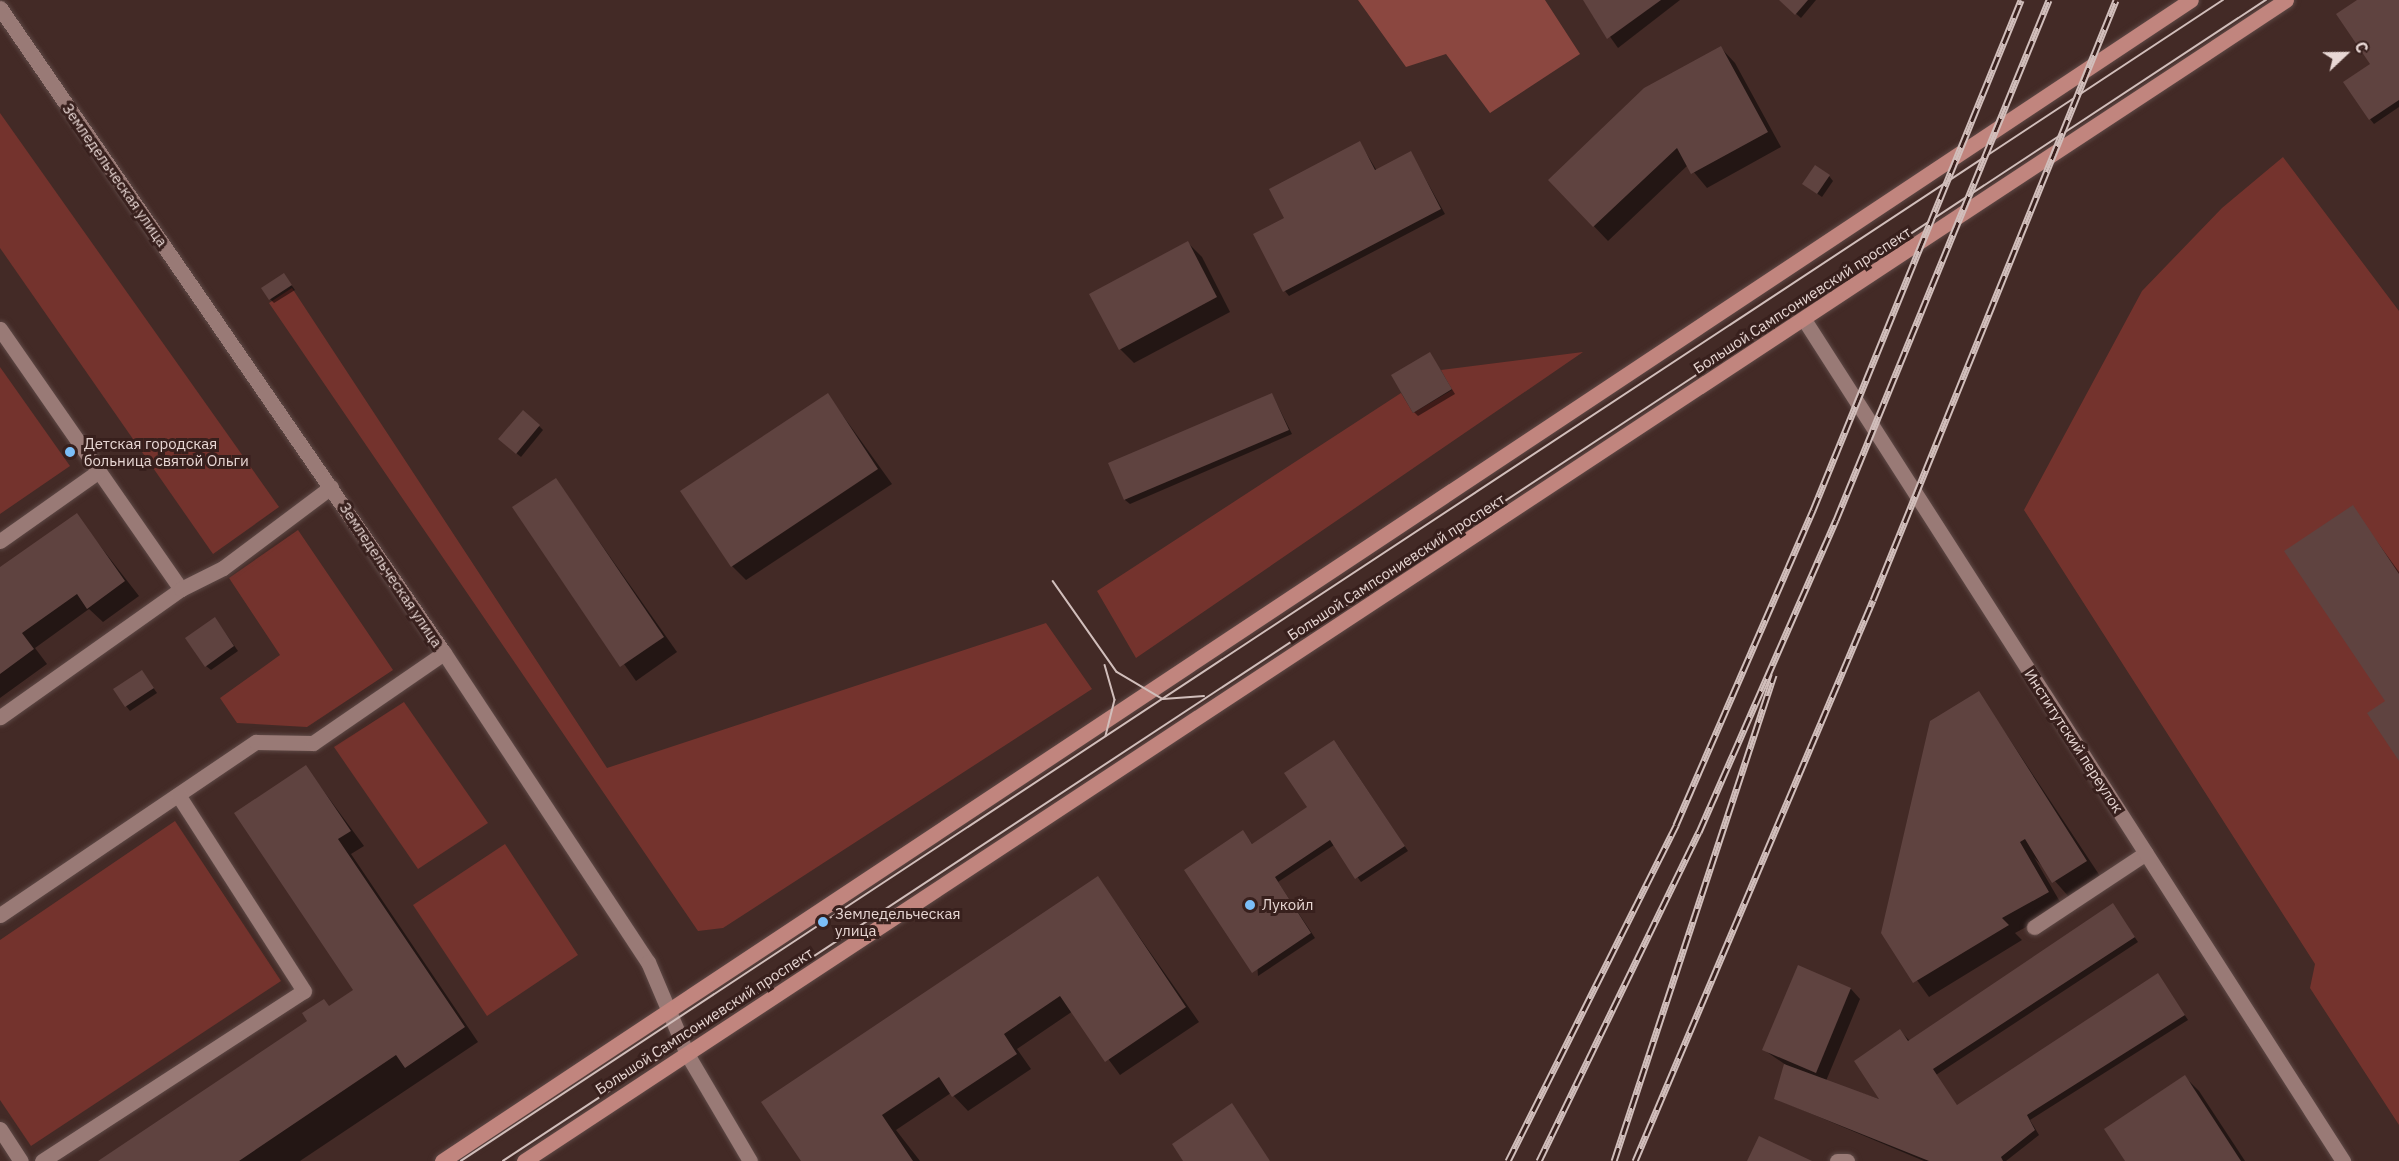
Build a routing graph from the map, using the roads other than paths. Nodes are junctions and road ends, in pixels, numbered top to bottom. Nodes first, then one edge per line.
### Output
1 (2191, 0) edge
2 (2286, 0) edge
3 (0, 8) edge
4 (1805, 321) junction
5 (0, 329) edge
6 (99, 471) junction
7 (331, 487) junction
8 (0, 541) edge
9 (181, 589) junction
10 (444, 653) junction
11 (0, 717) edge
12 (178, 795) junction
13 (2146, 854) junction
14 (0, 915) edge
15 (2034, 927) dead end
16 (669, 1010) junction
17 (687, 1054) junction
18 (0, 1129) edge
19 (63, 1155) edge
20 (21, 1161) edge
21 (42, 1161) edge
22 (442, 1161) edge
23 (524, 1161) edge
24 (750, 1161) edge
25 (1837, 1161) edge
26 (1847, 1161) edge
27 (2343, 1161) edge

1 - 16 main road, Большой Сампсониевский проспект
2 - 4 main road, Большой Сампсониевский проспект
3 - 7 street, Земледельческая улица
4 - 13 street, Институтский переулок
4 - 17 main road, Большой Сампсониевский проспект
5 - 6 street
6 - 8 street
6 - 9 street
7 - 9 street
7 - 10 street, Земледельческая улица
9 - 11 street
10 - 12 street
10 - 16 street, Земледельческая улица
12 - 14 street
12 - 19 street
13 - 15 street
13 - 27 street, Институтский переулок
16 - 17 street, Земледельческая улица
16 - 22 main road, Большой Сампсониевский проспект
17 - 23 main road, Большой Сампсониевский проспект
17 - 24 street, Земледельческая улица
18 - 20 street
19 - 21 street
25 - 26 street

